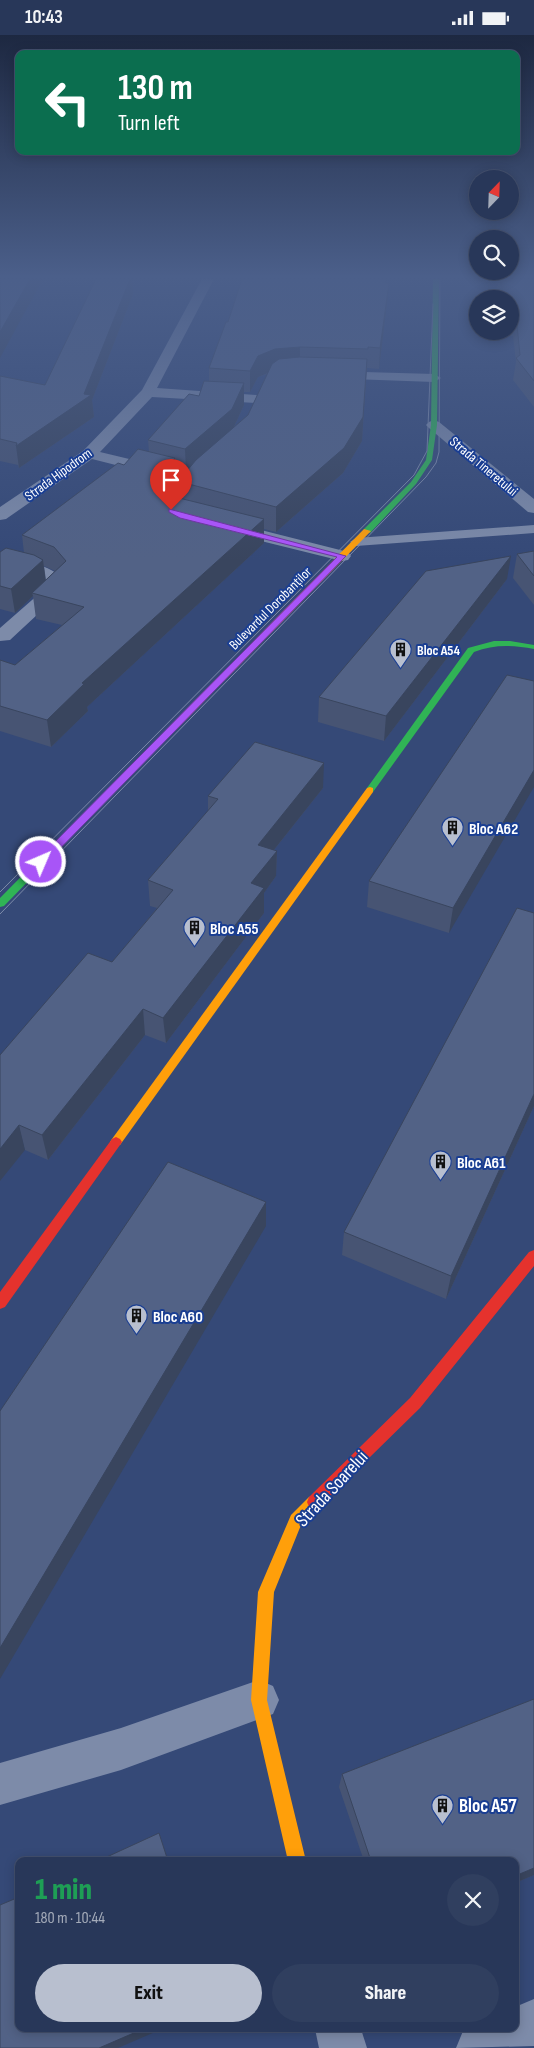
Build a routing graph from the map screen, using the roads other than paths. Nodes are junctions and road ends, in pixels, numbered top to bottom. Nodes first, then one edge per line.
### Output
1 (158, 373) edge
2 (434, 373) edge
3 (309, 374) edge
4 (434, 378) junction
5 (264, 382) edge
6 (148, 392) junction
7 (256, 399) junction
8 (249, 416) edge
9 (434, 425) junction
10 (89, 454) junction
11 (205, 466) edge
12 (190, 479) junction
13 (534, 508) edge
14 (0, 515) edge
15 (534, 529) edge
16 (356, 542) junction
17 (342, 556) junction
18 (0, 561) edge
19 (3, 636) dead end
20 (534, 647) edge
21 (0, 903) edge
22 (534, 1256) edge
23 (0, 1303) edge
24 (258, 1701) junction
25 (0, 1784) edge
26 (297, 1857) edge
27 (534, 2021) edge
28 (519, 2028) edge
29 (339, 2032) edge
30 (512, 2032) edge
31 (343, 2048) edge
32 (480, 2048) edge

1 - 6 street, Strada Hipodrom
2 - 4 main road, Bulevardul Dorobanților
3 - 4 street
4 - 9 main road, Bulevardul Dorobanților
5 - 7 street
6 - 7 street
6 - 10 street, Strada Hipodrom
7 - 8 street
9 - 13 street, Strada Tineretului
9 - 16 main road, Bulevardul Dorobanților
10 - 12 street
10 - 14 street, Strada Hipodrom
11 - 12 street
12 - 17 street
15 - 16 lane
16 - 17 main road, Bulevardul Dorobanților
17 - 21 main road, Bulevardul Dorobanților
18 - 19 street
20 - 23 main road
22 - 24 main road, Strada Soarelui
24 - 25 street
24 - 26 main road, Strada Soarelui
27 - 28 street
29 - 31 street
30 - 32 street

